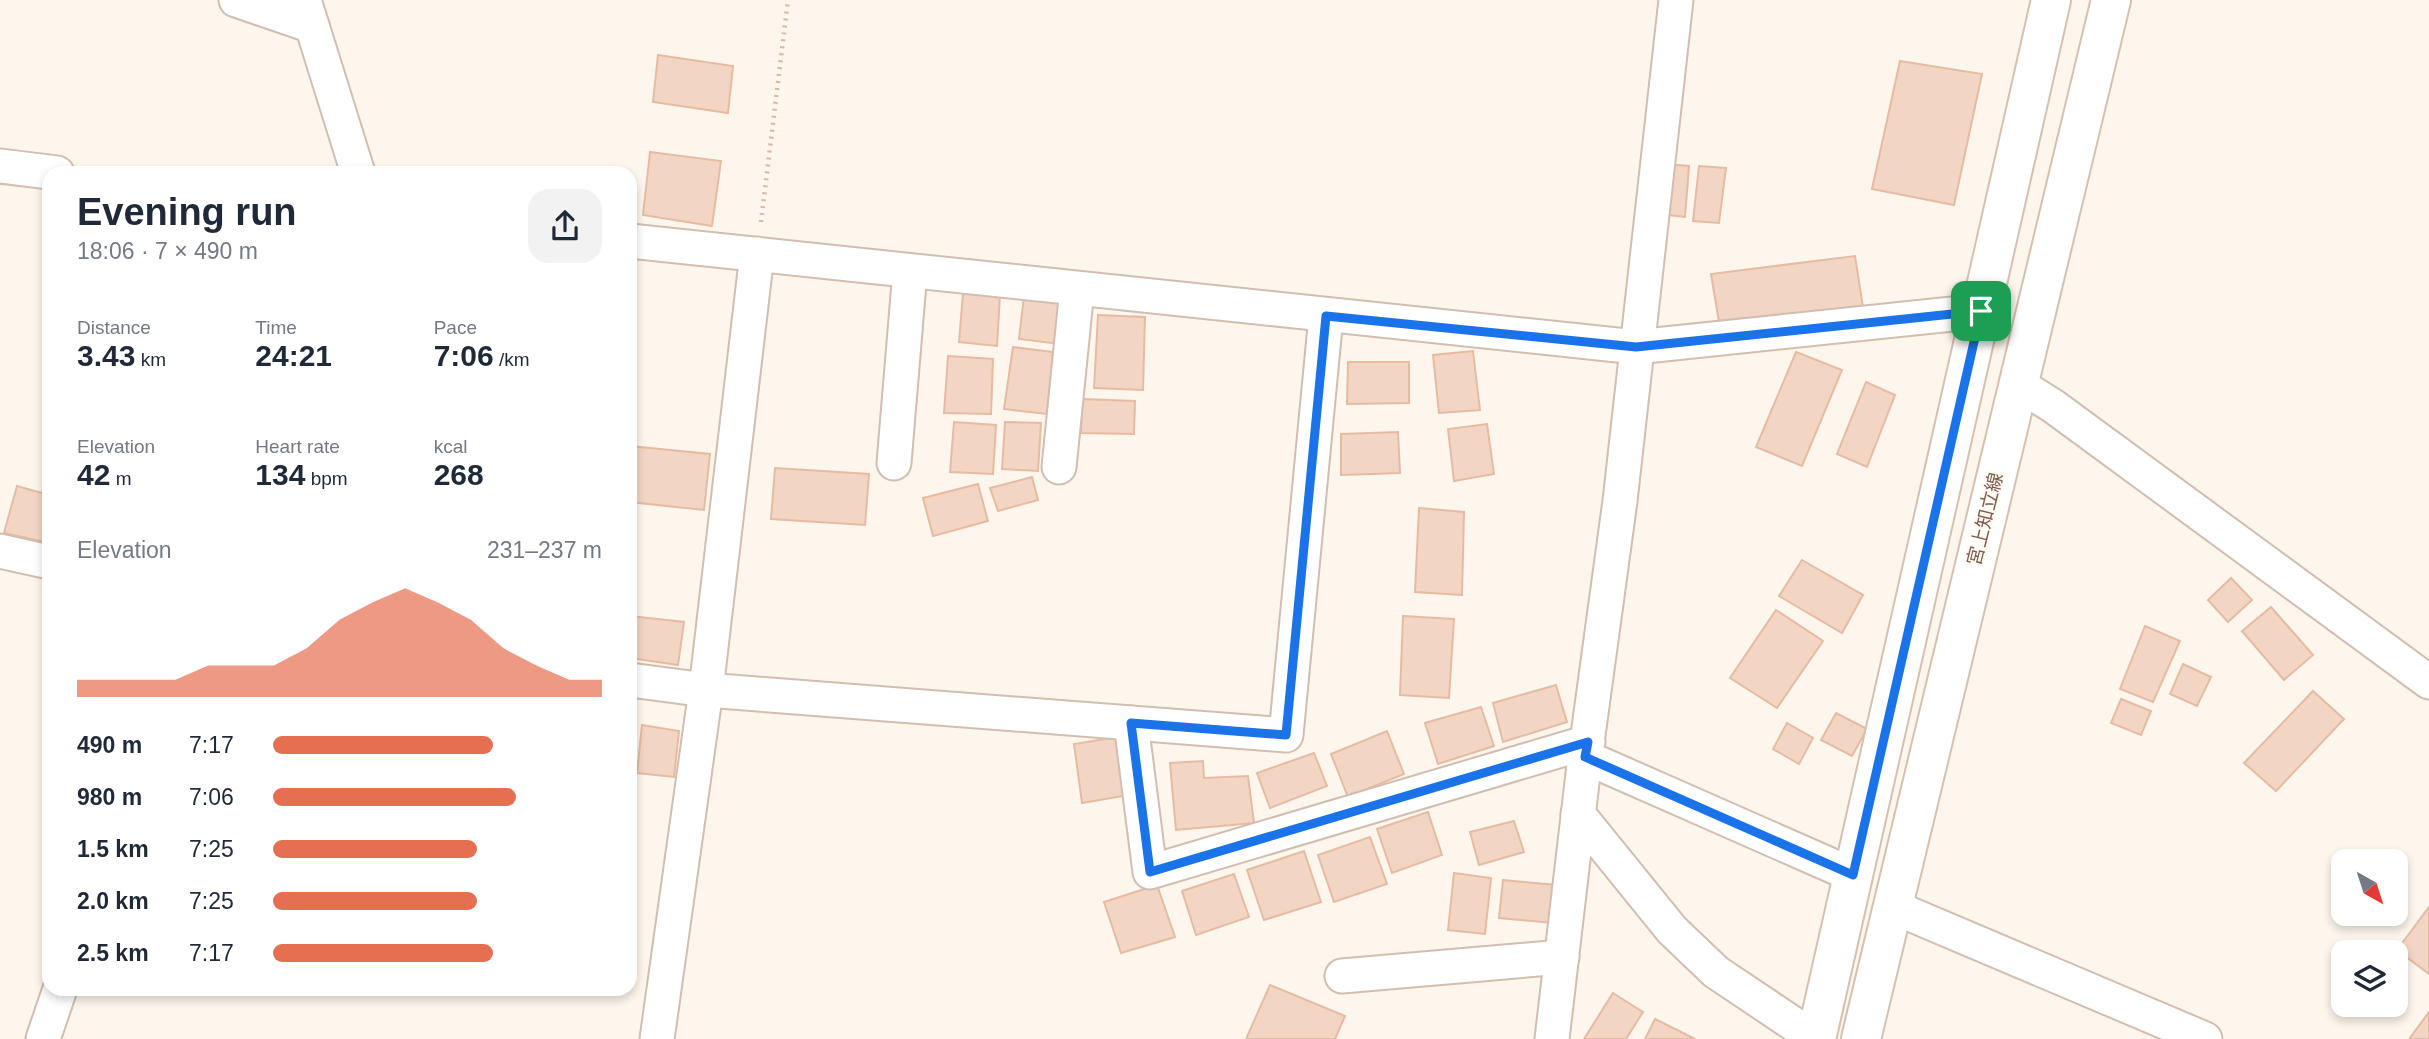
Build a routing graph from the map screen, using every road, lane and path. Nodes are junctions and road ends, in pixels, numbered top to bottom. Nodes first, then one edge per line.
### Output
1 (236, 0) edge
2 (788, 0) edge
3 (1676, 0) edge
4 (2051, 0) edge
5 (2110, 0) edge
6 (308, 13) edge
7 (0, 166) edge
8 (356, 166) edge
9 (42, 171) edge
10 (637, 242) edge
11 (757, 254) junction
12 (910, 271) junction
13 (1077, 289) junction
14 (1981, 311) junction
15 (1326, 316) junction
16 (1636, 347) junction
17 (2018, 384) junction
18 (894, 463) dead end
19 (1059, 467) dead end
20 (0, 551) edge
21 (42, 560) edge
22 (637, 681) edge
23 (2429, 682) edge
24 (706, 690) junction
25 (1131, 723) junction
26 (1586, 749) junction
27 (1578, 814) junction
28 (1853, 875) junction
29 (1891, 906) junction
30 (1562, 957) junction
31 (1342, 976) dead end
32 (58, 996) edge
33 (43, 1039) edge
34 (657, 1039) edge
35 (1552, 1039) edge
36 (1816, 1039) edge
37 (1861, 1039) edge
38 (2205, 1039) edge

1 - 6 street
2 - 11 path
3 - 16 street
4 - 14 main road
5 - 17 main road, 宮上知立線
6 - 8 street
7 - 9 street
10 - 11 street
11 - 12 street
11 - 24 street
12 - 13 street
12 - 18 street
13 - 15 street
13 - 19 street
14 - 16 street
14 - 28 main road
15 - 16 street
15 - 25 street
16 - 26 street
17 - 23 street
17 - 29 main road, 宮上知立線
20 - 21 street
22 - 24 street
24 - 25 street
24 - 34 street
25 - 26 street
26 - 27 street
26 - 28 street
27 - 30 street
27 - 36 street
28 - 36 main road
29 - 37 main road, 宮上知立線
29 - 38 street
30 - 31 street
30 - 35 street
32 - 33 street

